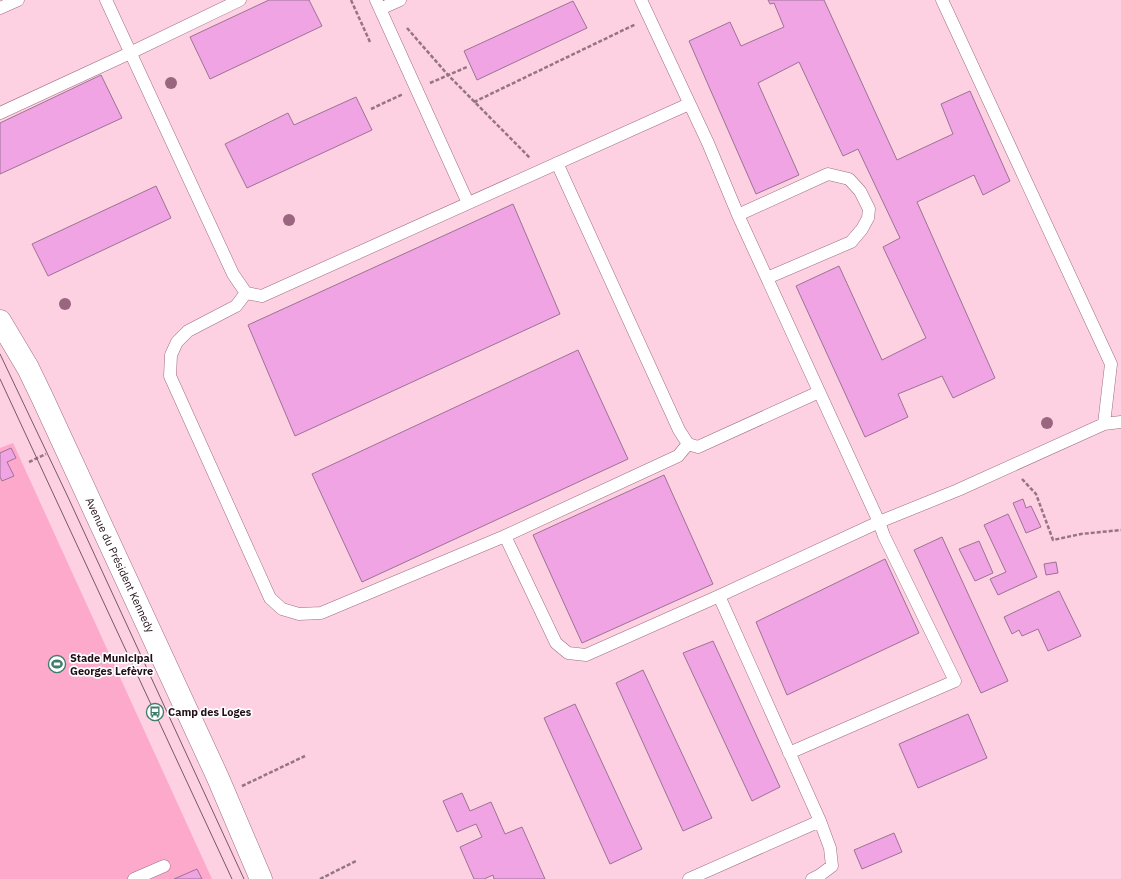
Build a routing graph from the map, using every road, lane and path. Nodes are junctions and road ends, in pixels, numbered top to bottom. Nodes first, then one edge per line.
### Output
1 (18, 0) edge
2 (106, 0) edge
3 (240, 0) edge
4 (351, 0) edge
5 (641, 0) edge
6 (942, 0) edge
7 (397, 1) edge
8 (378, 4) edge
9 (0, 8) edge
10 (649, 18) junction
11 (370, 42) dead end
12 (130, 53) junction
13 (474, 102) junction
14 (689, 104) junction
15 (0, 113) edge
16 (558, 163) junction
17 (542, 170) junction
18 (468, 203) junction
19 (738, 215) junction
20 (767, 278) junction
21 (246, 293) junction
22 (0, 322) edge
23 (819, 392) junction
24 (1121, 422) edge
25 (1104, 424) junction
26 (688, 444) junction
27 (1011, 466) junction
28 (879, 522) junction
29 (1121, 530) edge
30 (505, 536) junction
31 (719, 596) junction
32 (789, 753) junction
33 (305, 756) dead end
34 (236, 790) dead end
35 (820, 821) junction
36 (356, 861) dead end
37 (164, 866) dead end
38 (134, 879) edge
39 (261, 879) edge
40 (320, 879) edge
41 (690, 879) edge
42 (812, 879) edge

1 - 9 lane
2 - 12 lane
3 - 12 lane
4 - 11 path
5 - 10 lane
6 - 25 lane
7 - 8 lane
7 - 13 path
8 - 18 lane
10 - 13 path
10 - 14 lane
12 - 15 lane
12 - 21 lane
13 - 17 path
14 - 16 lane
14 - 19 lane
16 - 17 lane
16 - 26 lane
17 - 18 lane
18 - 21 lane
19 - 20 lane
19 - 20 lane
20 - 23 lane
21 - 30 lane
22 - 39 street, Avenue du Président Kennedy
23 - 26 lane
23 - 28 lane
24 - 25 lane
25 - 27 lane
26 - 30 lane
27 - 28 lane
27 - 29 path
28 - 31 lane
28 - 32 lane
30 - 31 lane
31 - 32 lane
32 - 35 lane
33 - 34 path
35 - 41 lane
35 - 42 lane
36 - 40 path
37 - 38 lane

